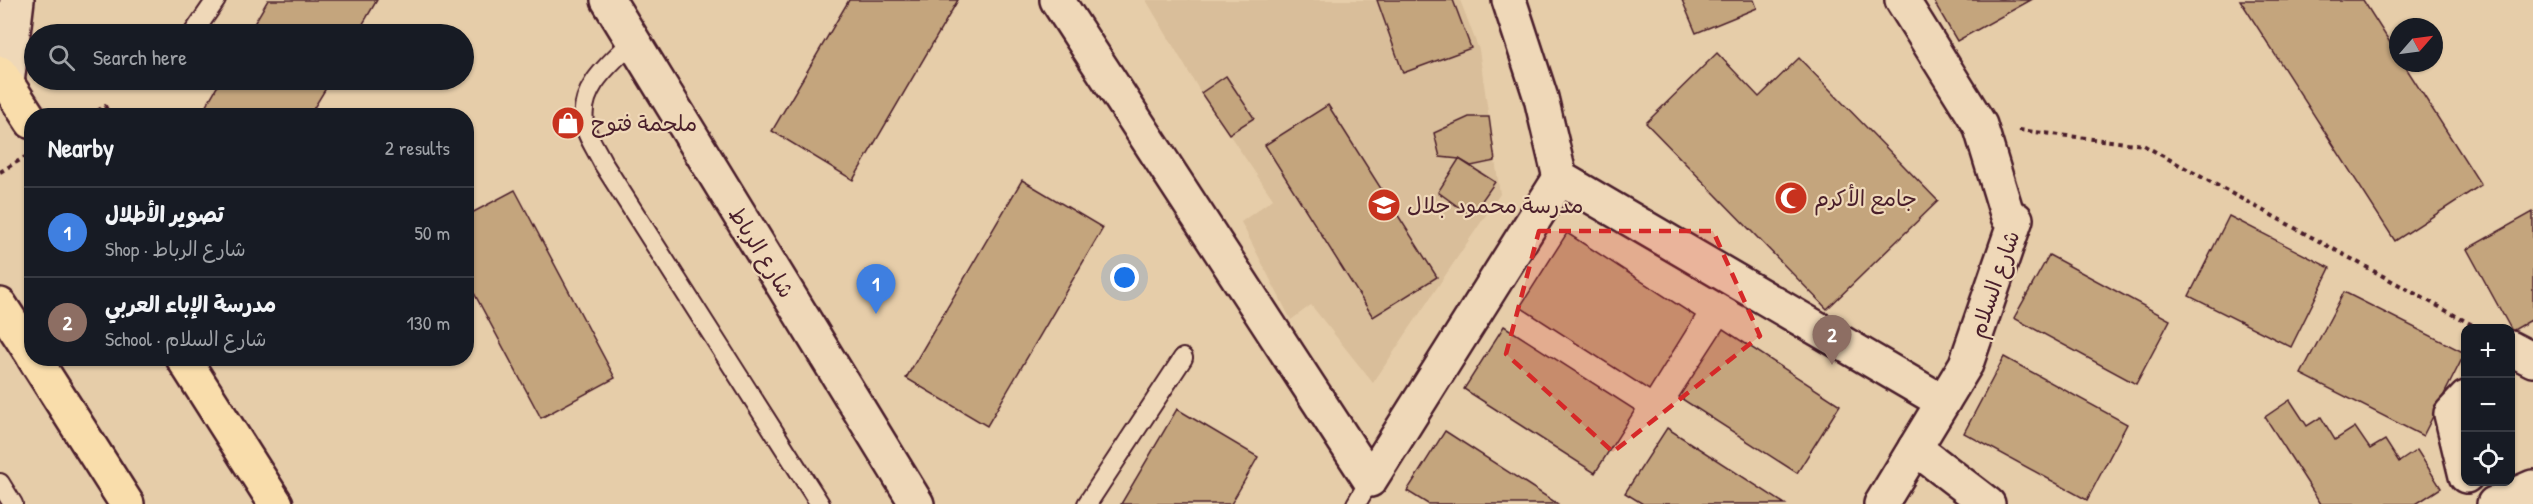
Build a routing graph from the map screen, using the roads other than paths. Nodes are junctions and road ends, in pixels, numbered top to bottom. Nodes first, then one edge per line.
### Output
1 (17, 0) edge
2 (216, 0) edge
3 (608, 0) edge
4 (1057, 0) edge
5 (1509, 0) edge
6 (1902, 0) edge
7 (200, 24) edge
8 (633, 41) junction
9 (3, 78) edge
10 (24, 110) edge
11 (1560, 178) junction
12 (0, 304) edge
13 (24, 342) edge
14 (2515, 350) edge
15 (1182, 358) dead end
16 (2533, 360) edge
17 (39, 366) edge
18 (188, 366) edge
19 (1943, 402) junction
20 (2461, 403) edge
21 (1915, 448) junction
22 (2461, 455) edge
23 (0, 483) edge
24 (2468, 486) edge
25 (2533, 486) edge
26 (1363, 492) edge
27 (13, 504) edge
28 (127, 504) edge
29 (276, 504) edge
30 (820, 504) edge
31 (917, 504) edge
32 (1087, 504) edge
33 (1881, 504) edge
34 (1988, 504) edge
35 (2472, 504) edge
36 (2494, 504) edge

1 - 9 street
2 - 7 lane
3 - 8 street, شارع الرباط
4 - 26 street
5 - 11 street
6 - 19 street, شارع السلام
8 - 30 lane
8 - 31 street, شارع الرباط
9 - 10 highway
11 - 19 street
11 - 26 street
12 - 13 highway
14 - 16 street
15 - 32 lane
17 - 28 highway
18 - 29 highway
19 - 21 street, شارع السلام
20 - 22 street
21 - 33 street, شارع السلام
21 - 34 street
23 - 27 lane
24 - 35 street
25 - 36 street

